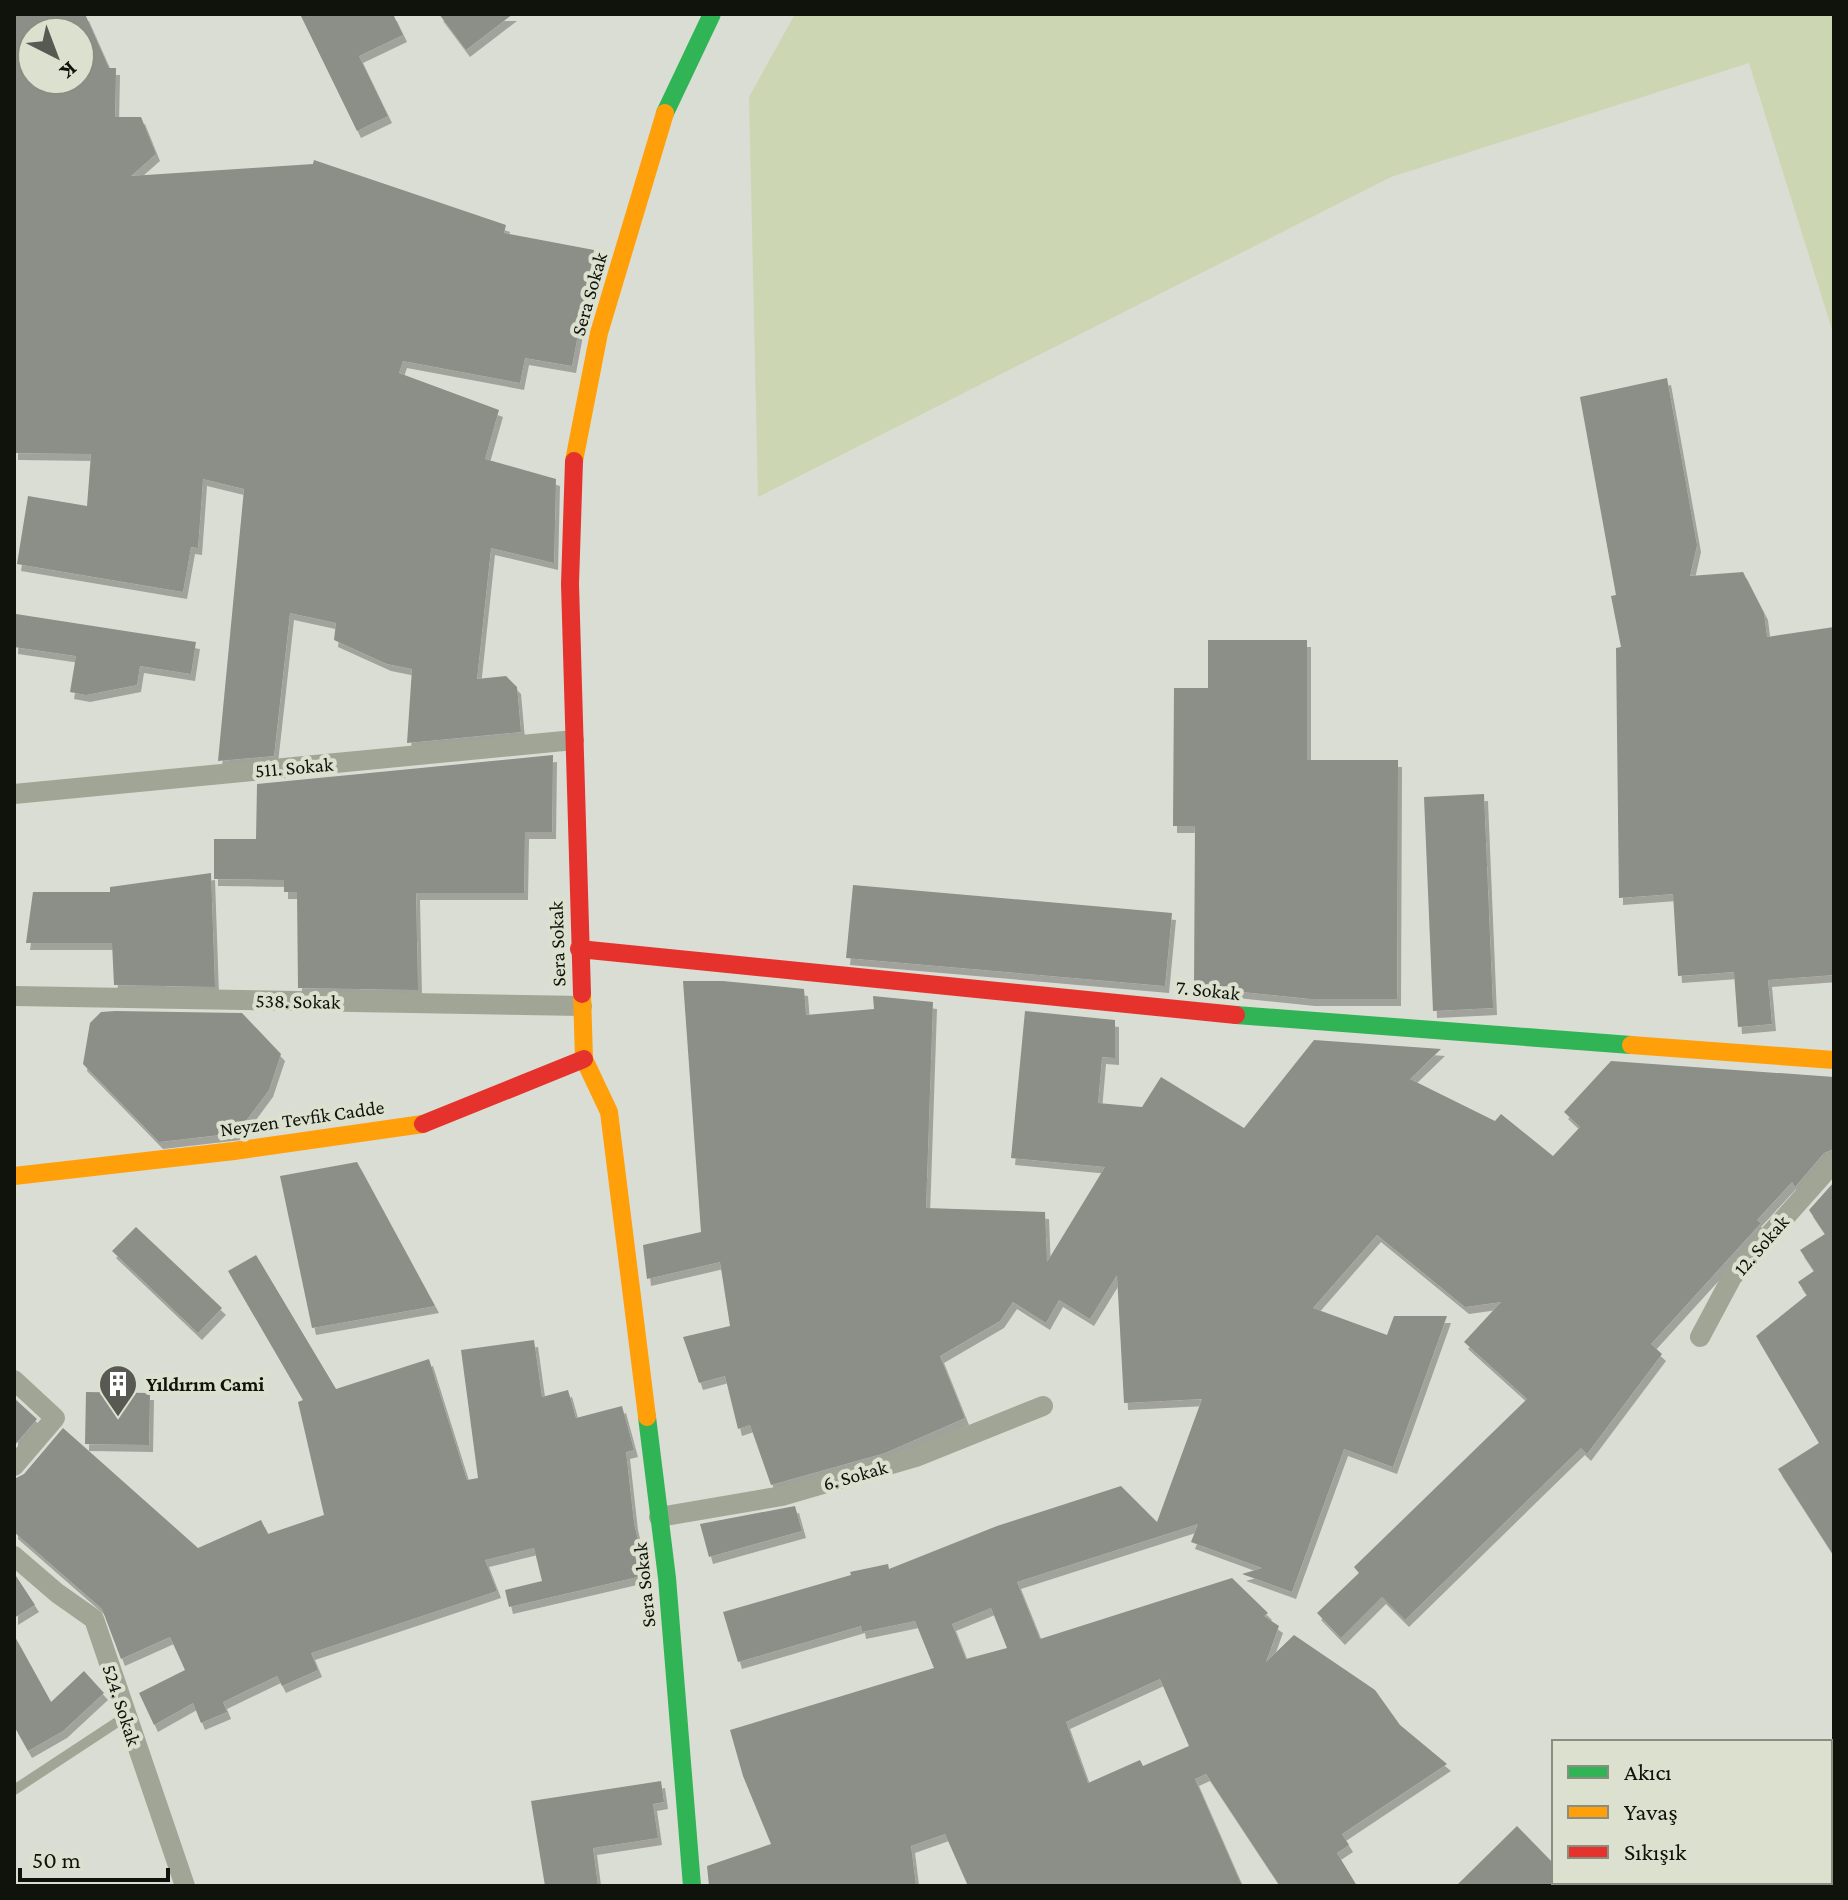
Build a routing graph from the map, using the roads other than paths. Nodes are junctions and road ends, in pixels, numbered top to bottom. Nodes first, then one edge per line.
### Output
1 (712, 14) edge
2 (574, 740) junction
3 (14, 794) edge
4 (579, 949) junction
5 (14, 996) edge
6 (582, 1006) junction
7 (584, 1059) junction
8 (1834, 1060) edge
9 (1834, 1162) edge
10 (14, 1176) edge
11 (1700, 1337) dead end
12 (14, 1380) edge
13 (1043, 1406) dead end
14 (14, 1466) edge
15 (659, 1517) junction
16 (14, 1556) edge
17 (125, 1717) junction
18 (14, 1790) edge
19 (185, 1886) edge
20 (692, 1886) edge

1 - 2 street, Sera Sokak
2 - 3 street, 511. Sokak
2 - 4 street, Sera Sokak
4 - 6 street, Sera Sokak
4 - 8 street, 7. Sokak
5 - 6 street, 538. Sokak
6 - 7 street, Sera Sokak
7 - 10 street, Neyzen Tevfik Cadde
7 - 15 street, Sera Sokak
9 - 11 street, 12. Sokak
12 - 14 street
13 - 15 street, 6. Sokak
15 - 20 street, Sera Sokak
16 - 17 street, 524. Sokak
17 - 18 lane
17 - 19 street, 524. Sokak

